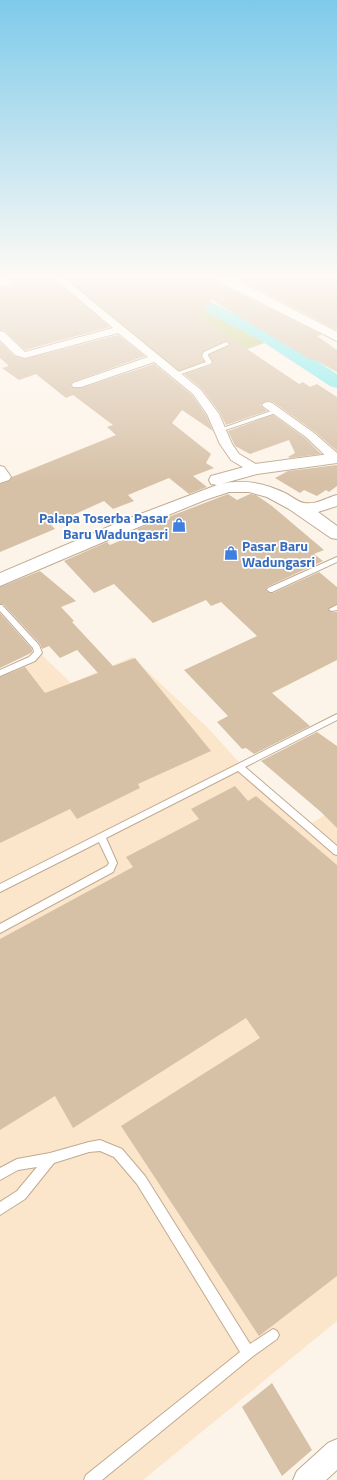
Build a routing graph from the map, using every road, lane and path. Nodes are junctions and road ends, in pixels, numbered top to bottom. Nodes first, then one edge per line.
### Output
1 (13, 347) edge
2 (54, 347) edge
3 (142, 347) edge
4 (220, 347) edge
5 (155, 358) junction
6 (176, 374) junction
7 (78, 385) dead end
8 (272, 408) joint
9 (220, 430) junction
10 (235, 457) junction
11 (336, 458) edge
12 (264, 468) junction
13 (0, 470) edge
14 (231, 475) junction
15 (0, 479) edge
16 (269, 491) junction
17 (326, 509) edge
18 (337, 534) edge
19 (337, 559) edge
20 (0, 567) edge
21 (0, 580) edge
22 (270, 590) dead end
23 (0, 607) edge
24 (0, 673) edge
25 (337, 717) edge
26 (239, 767) junction
27 (101, 837) junction
28 (337, 851) edge
29 (0, 888) edge
30 (0, 929) edge
31 (50, 1159) junction
32 (0, 1174) edge
33 (0, 1209) edge
34 (272, 1335) dead end
35 (248, 1353) junction
36 (337, 1452) edge
37 (91, 1480) edge
38 (306, 1480) edge

1 - 2 street
3 - 5 street
4 - 6 lane
5 - 6 street
5 - 7 street
6 - 9 street
8 - 9 lane
8 - 11 street
9 - 10 street
10 - 12 street
10 - 14 street
11 - 12 main road
12 - 14 main road
12 - 16 main road
13 - 15 street
14 - 20 main road
16 - 17 main road
16 - 21 main road
17 - 18 main road
19 - 22 lane
23 - 24 lane
25 - 26 lane
26 - 27 lane
26 - 28 lane
27 - 29 lane
27 - 30 lane
31 - 32 lane
31 - 33 lane
31 - 35 lane
34 - 35 lane
35 - 37 lane
36 - 38 street

